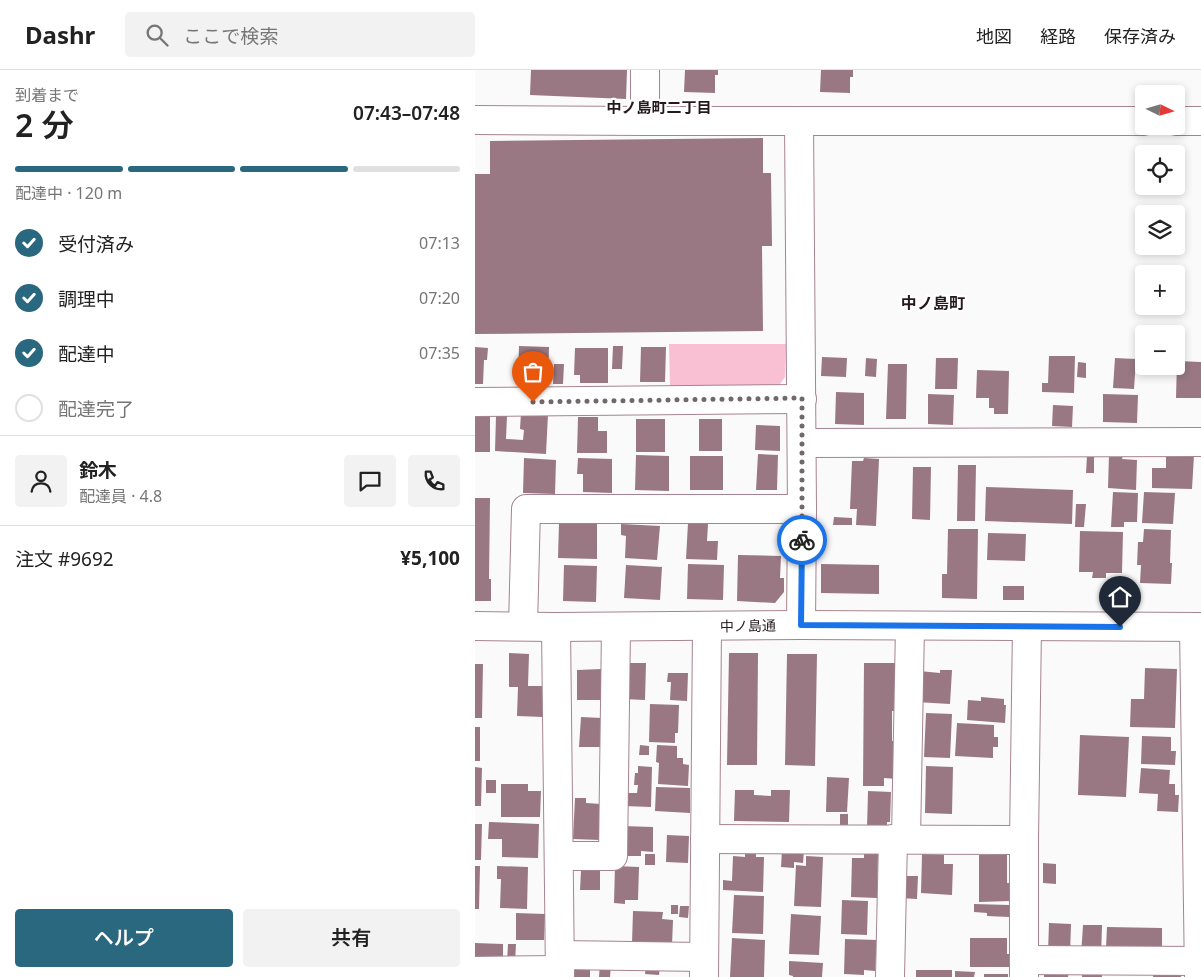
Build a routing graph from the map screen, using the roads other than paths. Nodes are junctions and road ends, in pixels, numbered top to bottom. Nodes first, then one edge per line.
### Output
1 (645, 70) edge
2 (475, 120) edge
3 (645, 121) junction
4 (799, 121) junction
5 (1135, 121) edge
6 (1185, 121) edge
7 (1201, 121) edge
8 (802, 398) junction
9 (475, 402) edge
10 (1201, 442) edge
11 (802, 443) junction
12 (802, 509) junction
13 (801, 625) junction
14 (475, 626) edge
15 (523, 626) junction
16 (707, 626) junction
17 (910, 626) junction
18 (1027, 626) junction
19 (556, 627) junction
20 (616, 627) junction
21 (1198, 627) edge
22 (705, 839) junction
23 (899, 839) junction
24 (1024, 840) junction
25 (559, 856) junction
26 (704, 967) edge
27 (560, 968) edge
28 (1024, 968) edge
29 (1199, 969) edge
30 (475, 971) edge
31 (890, 977) edge

1 - 3 street
2 - 3 street
3 - 4 street
4 - 5 street
4 - 8 street
6 - 7 street
8 - 9 street
8 - 11 street
10 - 11 street
11 - 12 street
12 - 13 street
12 - 15 street
13 - 16 street, 中ノ島通
13 - 17 street, 中ノ島通
14 - 15 street, 中ノ島通
15 - 19 street, 中ノ島通
16 - 20 street, 中ノ島通
16 - 22 street
17 - 18 street, 中ノ島通
17 - 23 street
18 - 21 street, 中ノ島通
18 - 24 street
19 - 20 street, 中ノ島通
19 - 25 street
20 - 25 street
21 - 29 street
22 - 23 street
22 - 26 street
23 - 24 street
23 - 31 street
24 - 28 street
25 - 27 street
26 - 27 street
27 - 30 street
28 - 29 street

